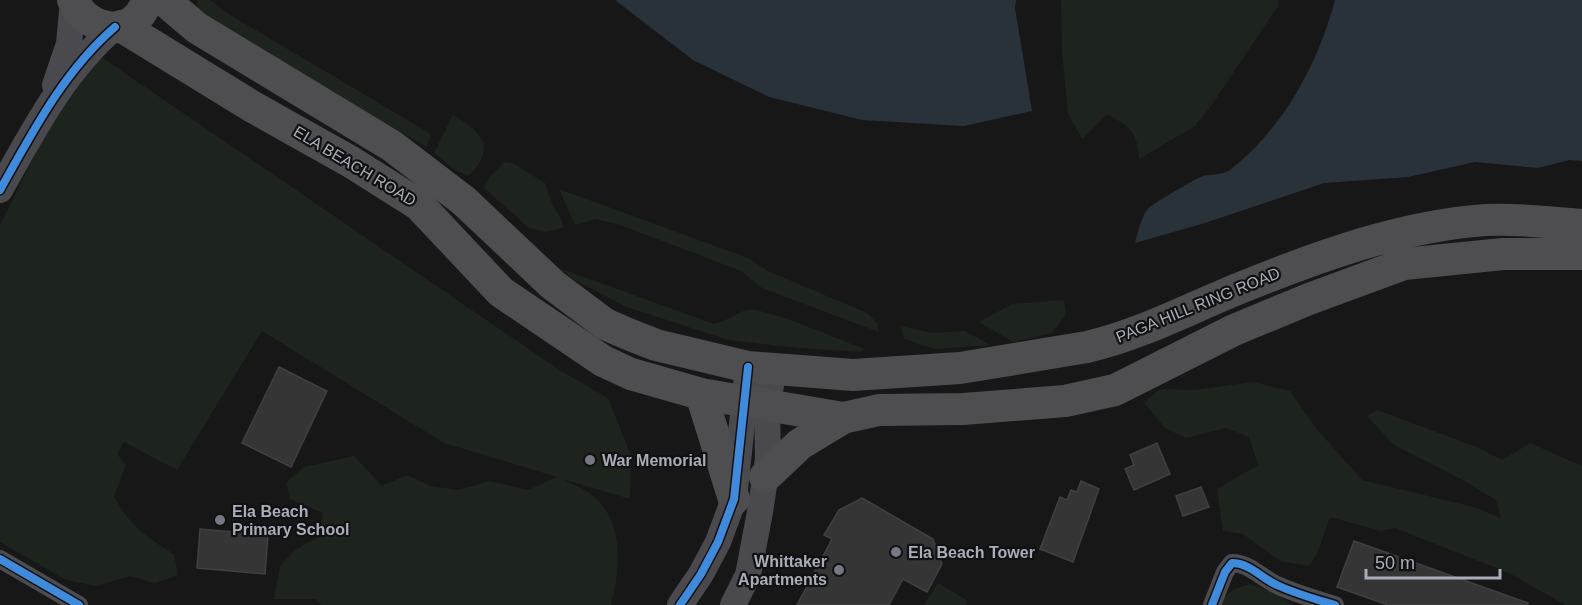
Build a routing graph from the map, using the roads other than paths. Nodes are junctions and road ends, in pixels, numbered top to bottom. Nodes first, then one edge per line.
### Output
1 (73, 0) edge
2 (147, 0) edge
3 (164, 0) edge
4 (118, 27) junction
5 (50, 102) junction
6 (0, 190) edge
7 (1582, 225) edge
8 (1582, 254) edge
9 (1107, 342) junction
10 (761, 369) junction
11 (1115, 390) junction
12 (701, 394) junction
13 (756, 404) junction
14 (853, 416) junction
15 (765, 477) junction
16 (734, 499) junction
17 (0, 559) edge
18 (80, 605) edge
19 (680, 605) edge
20 (733, 605) edge
21 (1212, 605) edge
22 (1335, 605) edge

1 - 4 highway, ELA BEACH ROAD
1 - 5 street
2 - 4 highway
3 - 10 highway, ELA BEACH ROAD
4 - 5 street
4 - 12 highway, ELA BEACH ROAD
5 - 6 street
7 - 9 highway, PAGA HILL RING ROAD
8 - 11 highway
9 - 10 highway, PAGA HILL RING ROAD
9 - 11 highway
10 - 13 street
11 - 14 highway
12 - 13 highway, ELA BEACH ROAD
12 - 16 highway
13 - 14 highway
13 - 15 street
13 - 16 street
14 - 15 highway
15 - 20 street
16 - 19 street
17 - 18 street
21 - 22 street

